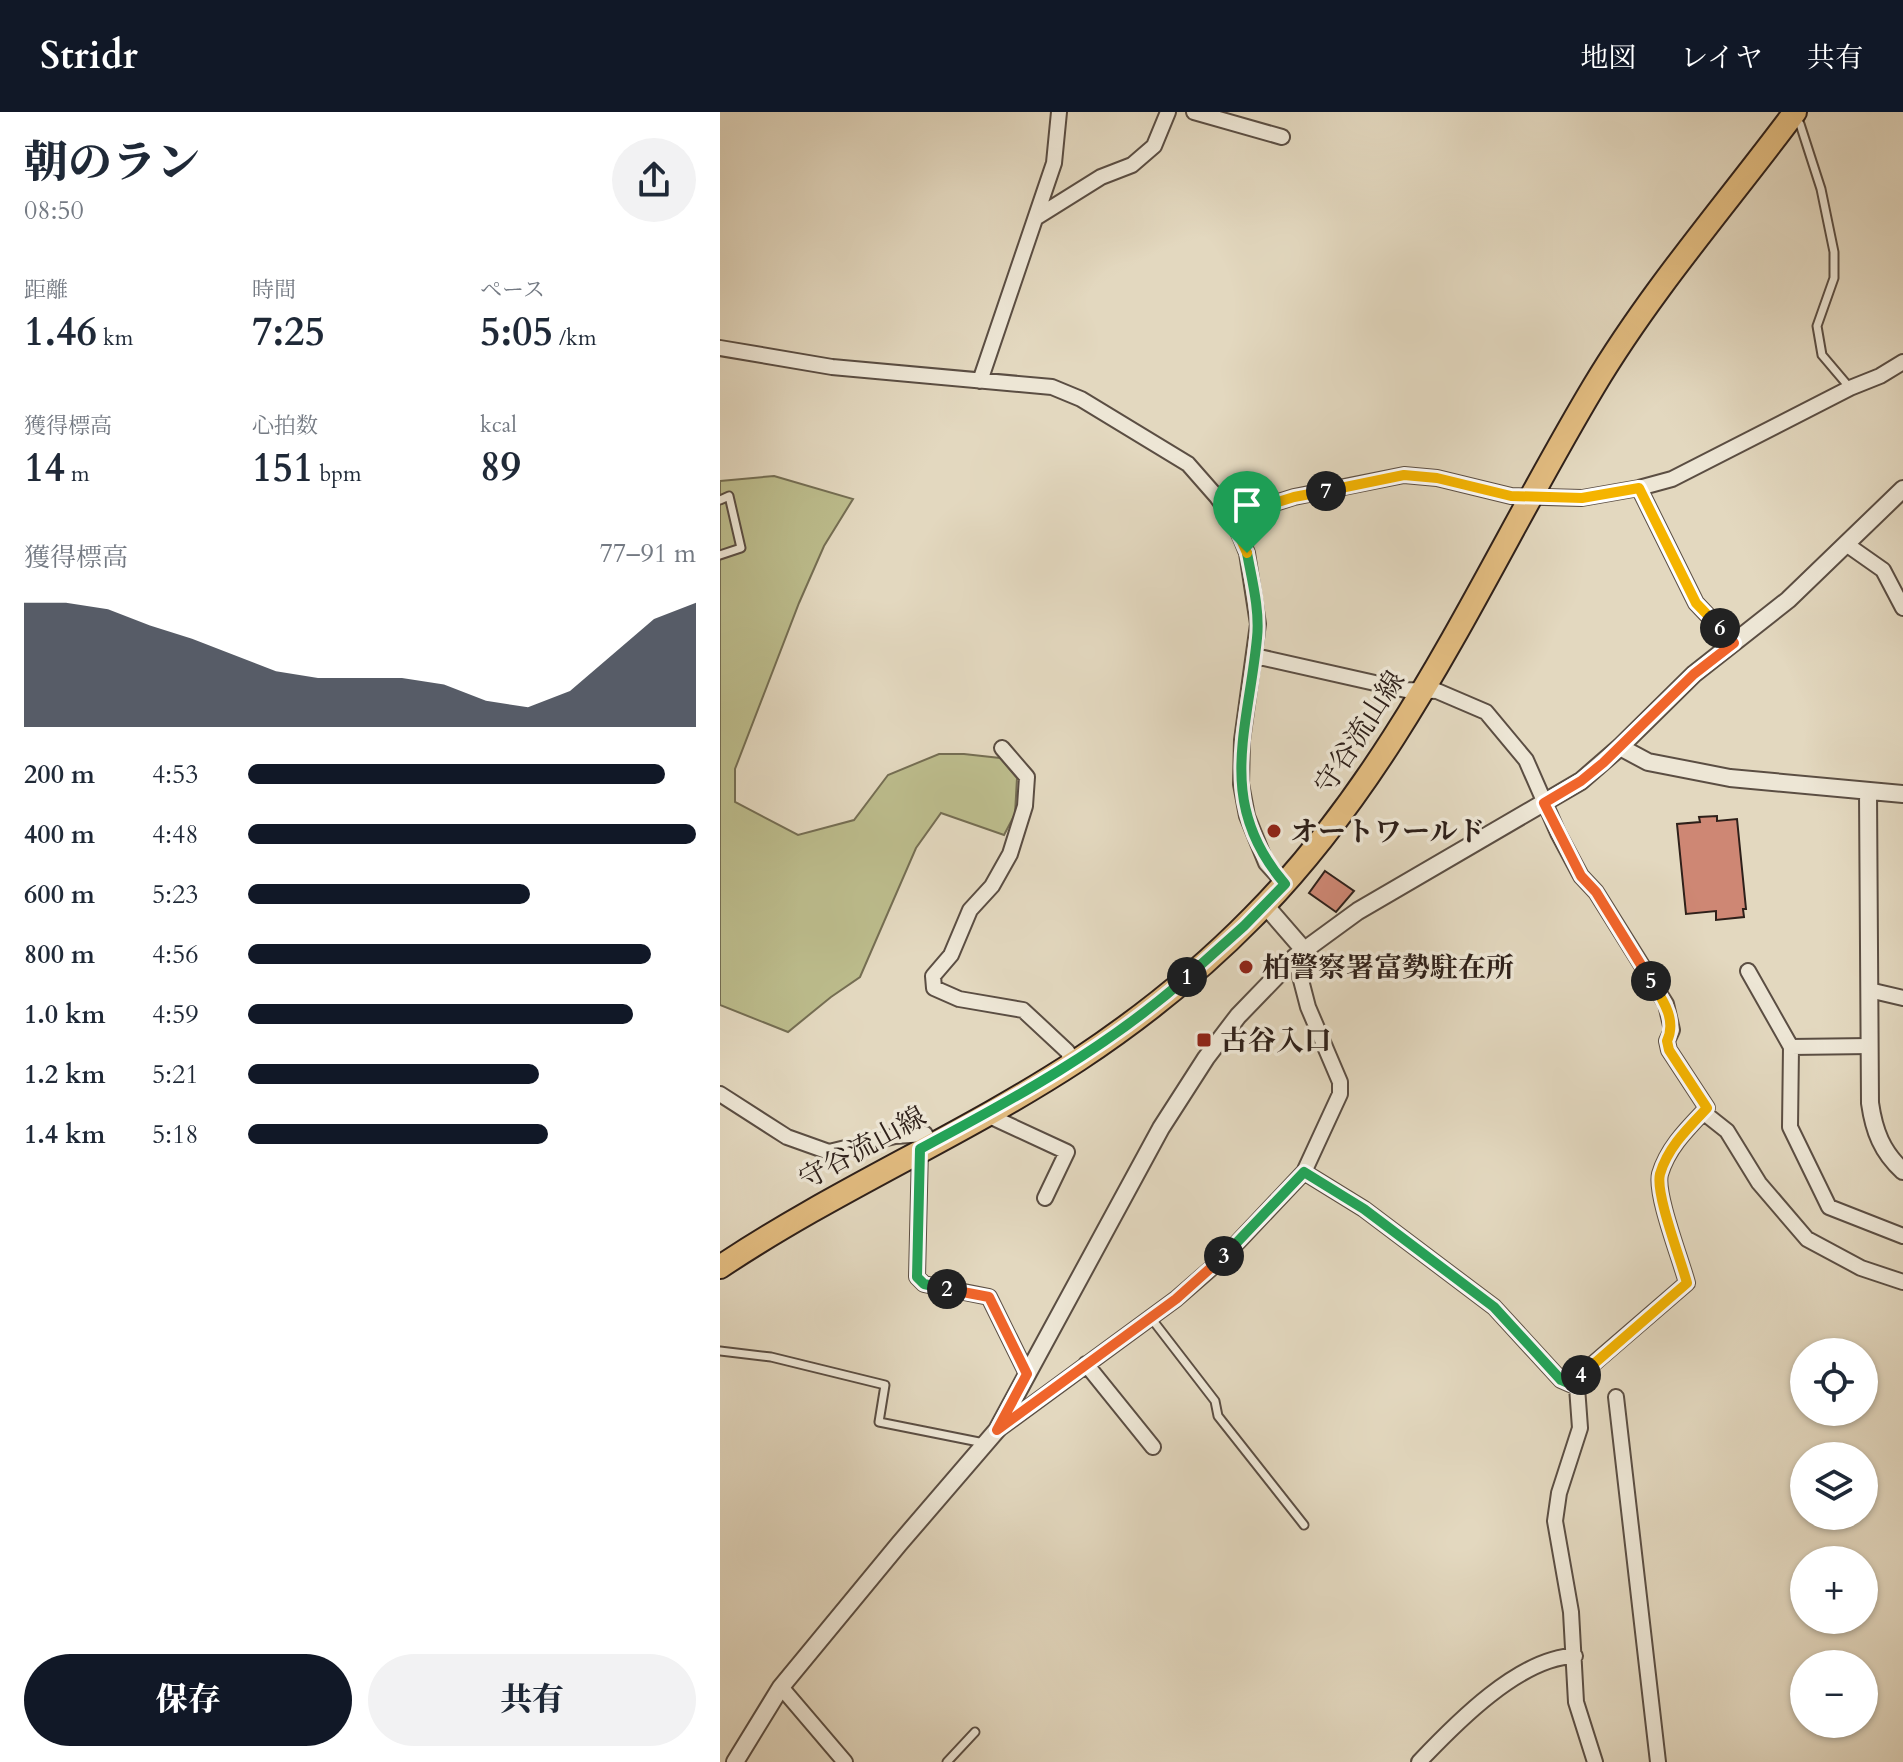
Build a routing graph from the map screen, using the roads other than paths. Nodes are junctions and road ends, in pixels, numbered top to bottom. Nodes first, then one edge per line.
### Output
1 (1059, 112) edge
2 (1168, 112) edge
3 (1194, 112) edge
4 (1791, 114) edge
5 (1282, 137) dead end
6 (1037, 217) junction
7 (720, 348) edge
8 (1903, 362) edge
9 (980, 381) junction
10 (1850, 388) junction
11 (1639, 488) junction
12 (1903, 489) edge
13 (1531, 497) junction
14 (720, 500) edge
15 (1231, 517) junction
16 (1846, 544) junction
17 (720, 555) edge
18 (1903, 608) edge
19 (1734, 643) junction
20 (1255, 656) junction
21 (1422, 691) junction
22 (1620, 747) junction
23 (1002, 748) dead end
24 (1868, 792) junction
25 (1903, 794) edge
26 (1544, 803) junction
27 (1285, 884) junction
28 (1265, 905) junction
29 (1300, 954) junction
30 (1748, 971) dead end
31 (1869, 990) junction
32 (1903, 998) edge
33 (1870, 1046) junction
34 (1791, 1047) junction
35 (1074, 1062) junction
36 (720, 1094) edge
37 (1703, 1112) junction
38 (985, 1114) junction
39 (925, 1147) junction
40 (1903, 1171) edge
41 (1304, 1172) junction
42 (1045, 1198) dead end
43 (1903, 1236) edge
44 (720, 1267) edge
45 (1903, 1282) edge
46 (1151, 1318) junction
47 (720, 1351) edge
48 (1086, 1364) junction
49 (1027, 1374) junction
50 (1577, 1387) junction
51 (1616, 1397) dead end
52 (992, 1437) junction
53 (1153, 1447) dead end
54 (1304, 1525) dead end
55 (1575, 1656) junction
56 (781, 1687) junction
57 (975, 1732) dead end
58 (735, 1762) edge
59 (845, 1762) edge
60 (947, 1762) edge
61 (1419, 1762) edge
62 (1595, 1762) edge
63 (1658, 1762) edge

1 - 6 street
2 - 6 street
3 - 5 street
4 - 10 lane
4 - 13 main road, 守谷流山線
6 - 9 street
7 - 9 street
8 - 10 street
9 - 15 street
10 - 11 street
11 - 13 street
11 - 19 street
12 - 16 street
13 - 15 street
13 - 21 main road, 守谷流山線
14 - 17 lane
15 - 20 street
16 - 18 street
16 - 19 street
19 - 22 street
20 - 21 street
20 - 27 street
21 - 26 street
21 - 27 main road, 守谷流山線
22 - 24 street
22 - 26 street
23 - 35 street
24 - 25 street
24 - 31 street
26 - 29 street
26 - 37 street
27 - 28 main road, 守谷流山線
28 - 29 street
28 - 35 main road, 守谷流山線
29 - 41 street
29 - 49 street
30 - 34 street
31 - 32 street
31 - 33 street
33 - 34 street
33 - 40 street
34 - 43 street
35 - 38 main road, 守谷流山線
36 - 39 street
37 - 45 street
37 - 50 street
38 - 39 main road, 守谷流山線
38 - 42 street
39 - 44 main road, 守谷流山線
39 - 49 street
41 - 46 street
41 - 50 street
46 - 48 street
46 - 54 lane
47 - 52 lane
48 - 52 street
48 - 53 street
49 - 52 street
50 - 55 street
51 - 63 street
52 - 56 street
55 - 61 street
55 - 62 street
56 - 58 street
56 - 59 street
57 - 60 lane

